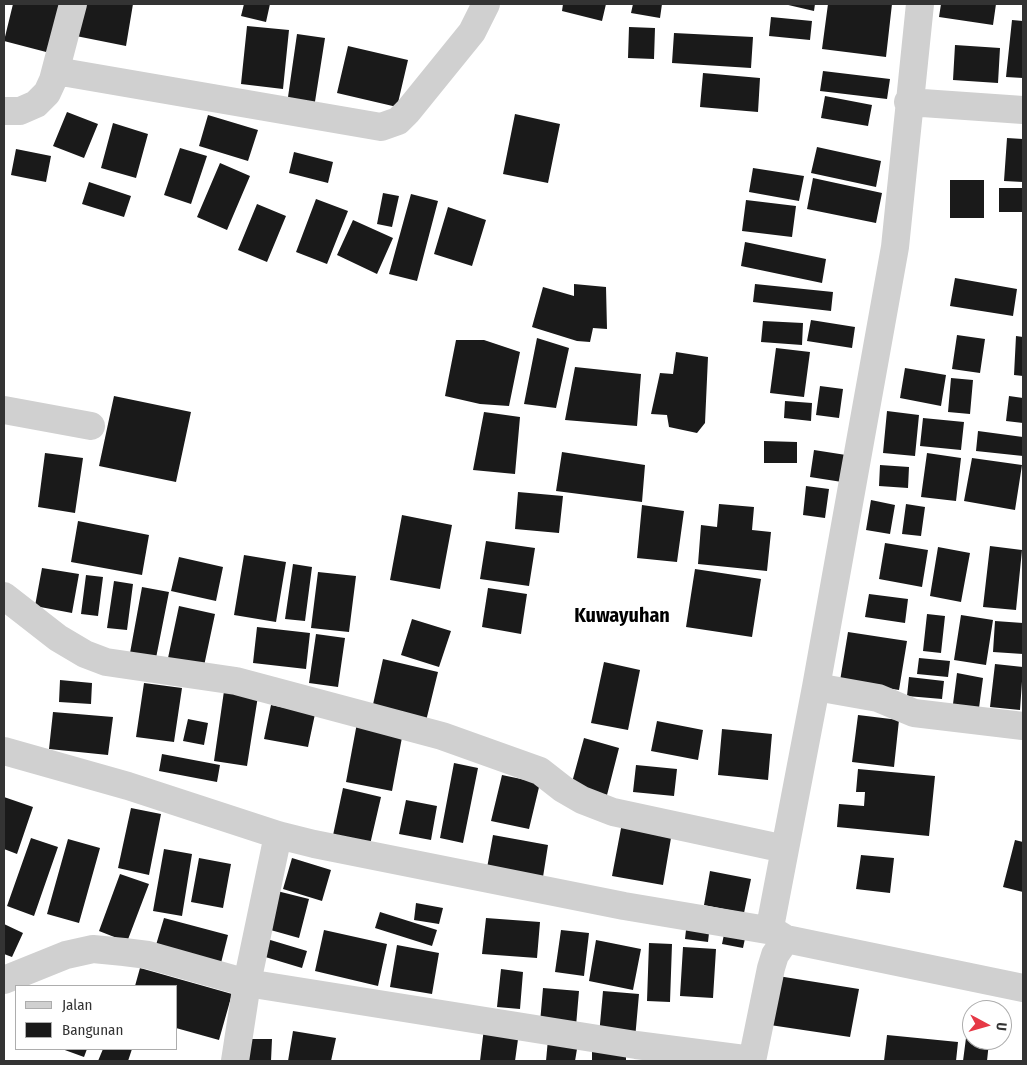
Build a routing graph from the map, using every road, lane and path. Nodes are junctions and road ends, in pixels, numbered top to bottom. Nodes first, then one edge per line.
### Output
1 (73, 4) edge
2 (486, 4) edge
3 (920, 4) edge
4 (56, 70) junction
5 (908, 102) junction
6 (1023, 110) edge
7 (4, 111) edge
8 (4, 410) edge
9 (91, 426) dead end
10 (4, 596) edge
11 (816, 687) junction
12 (1023, 726) edge
13 (4, 751) edge
14 (278, 835) junction
15 (785, 849) junction
16 (779, 935) junction
17 (4, 980) edge
18 (247, 983) junction
19 (1023, 988) edge
20 (235, 1061) edge
21 (752, 1061) edge

1 - 4 street
2 - 4 street
3 - 5 street
4 - 7 street
5 - 6 street
5 - 11 street
8 - 9 street
10 - 15 street
11 - 12 street
11 - 15 street
13 - 14 street
14 - 16 street
14 - 18 street
15 - 16 street
16 - 19 street
16 - 21 street
17 - 18 street
18 - 20 street
18 - 21 street

